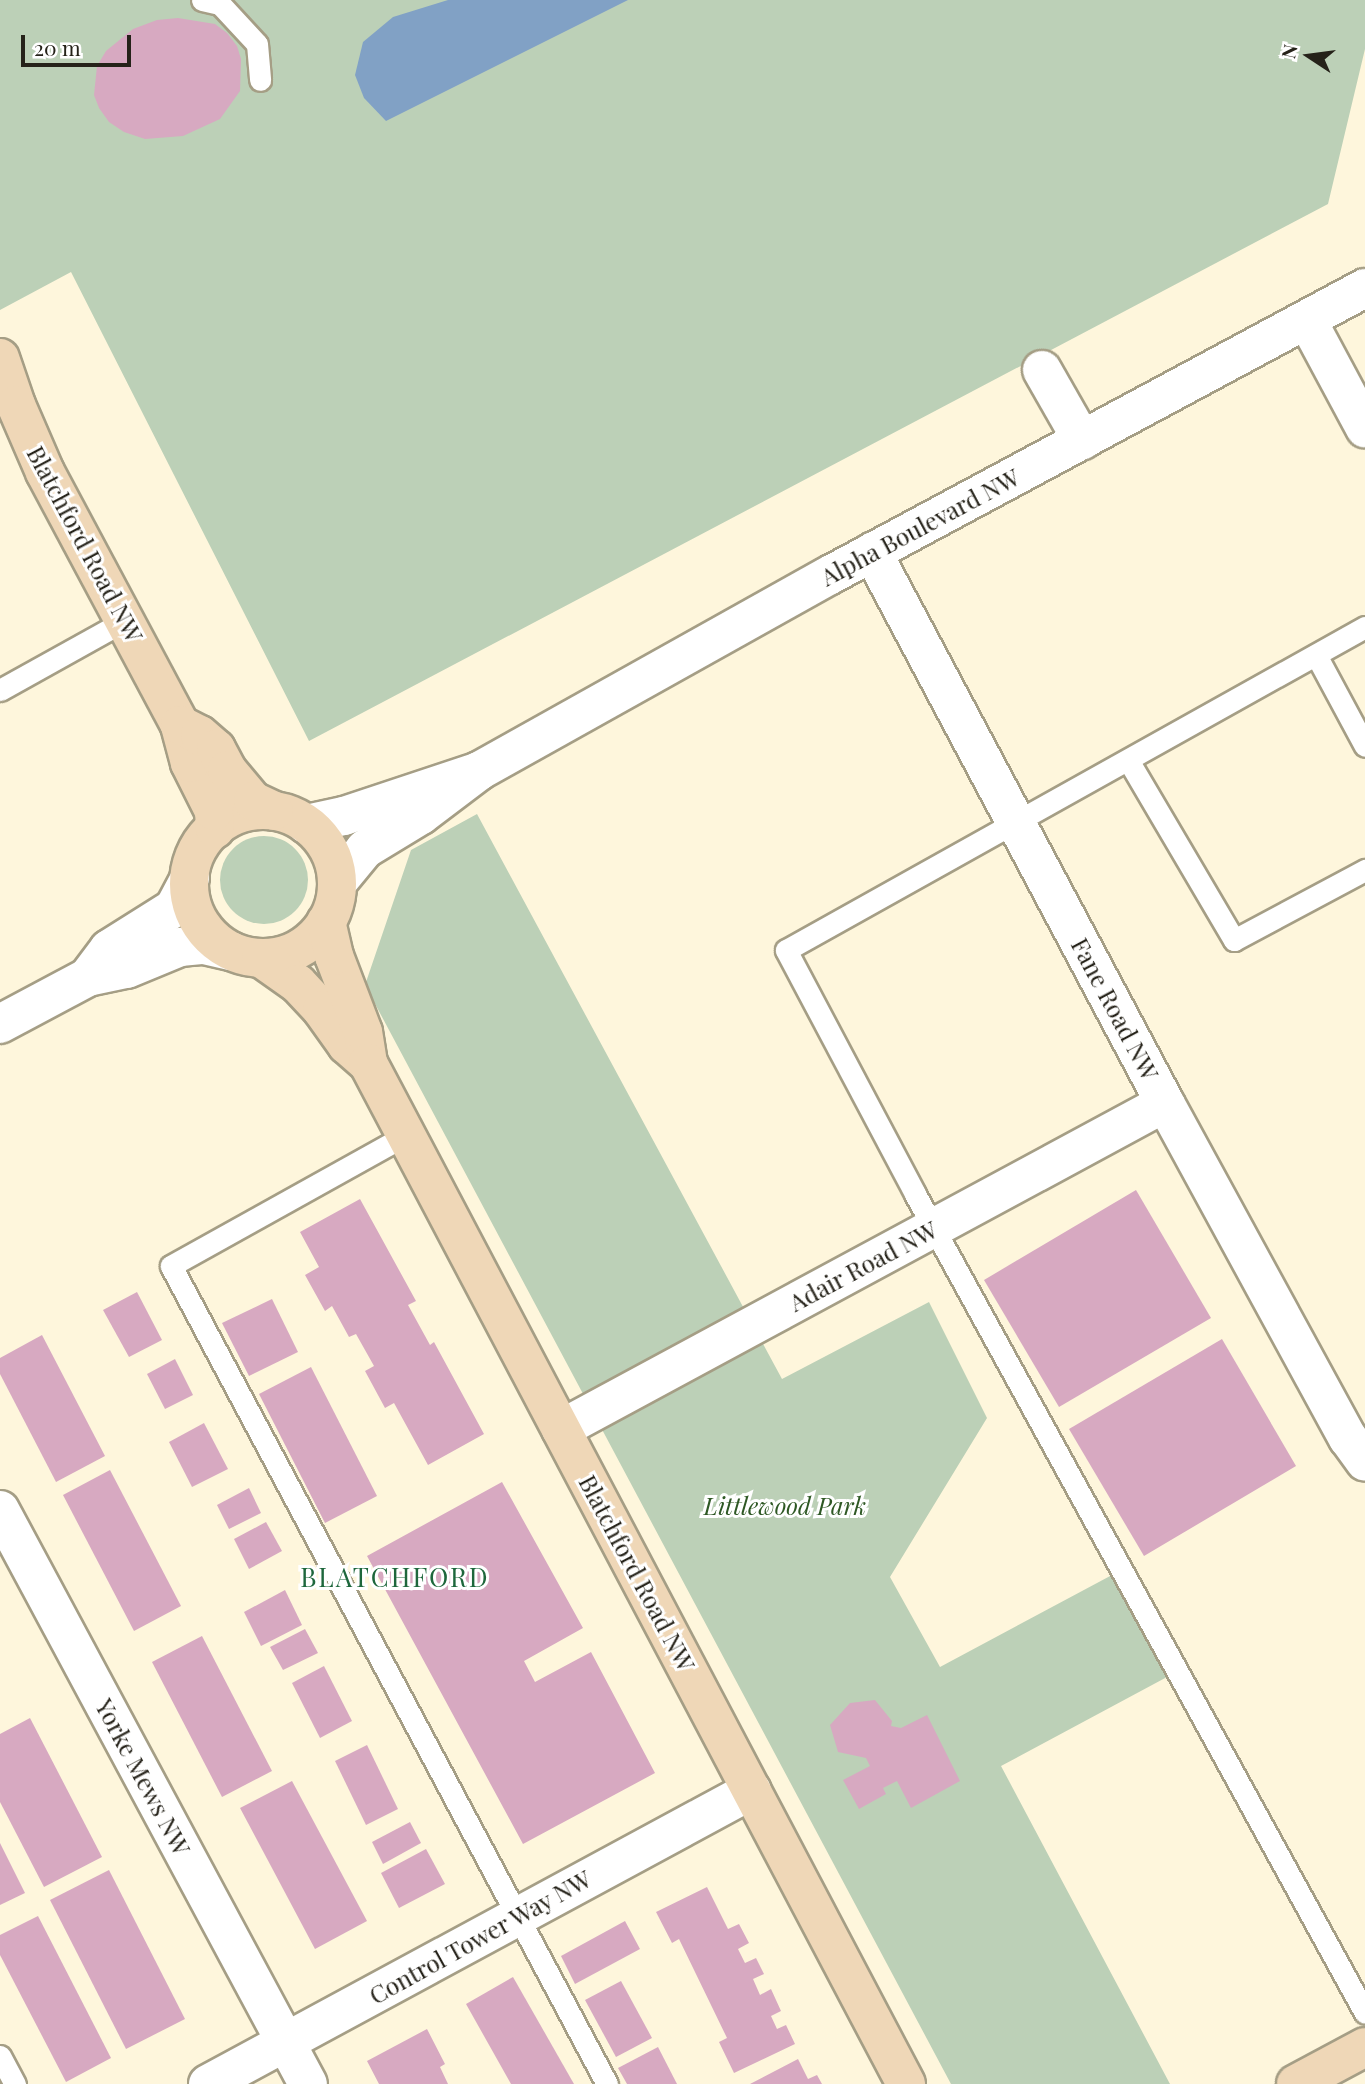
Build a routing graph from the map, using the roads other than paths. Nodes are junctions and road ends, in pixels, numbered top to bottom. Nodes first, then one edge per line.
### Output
1 (202, 0) edge
2 (260, 80) dead end
3 (1365, 288) edge
4 (1307, 320) junction
5 (0, 358) edge
6 (1042, 370) dead end
7 (1365, 428) edge
8 (1083, 440) junction
9 (872, 552) junction
10 (124, 621) junction
11 (1365, 627) edge
12 (1316, 655) junction
13 (0, 690) edge
14 (180, 726) junction
15 (1365, 746) edge
16 (1128, 760) junction
17 (479, 771) junction
18 (290, 817) junction
19 (1016, 823) junction
20 (215, 829) junction
21 (1365, 870) edge
22 (190, 878) junction
23 (337, 883) junction
24 (326, 922) junction
25 (246, 955) junction
26 (88, 977) junction
27 (0, 1024) edge
28 (368, 1063) junction
29 (1165, 1104) junction
30 (406, 1135) junction
31 (934, 1228) junction
32 (561, 1429) junction
33 (1365, 1461) edge
34 (0, 1510) edge
35 (752, 1790) junction
36 (516, 1916) junction
37 (1365, 2013) edge
38 (286, 2043) junction
39 (0, 2056) edge
40 (1347, 2065) edge
41 (15, 2084) edge
42 (208, 2084) edge
43 (308, 2084) edge
44 (607, 2084) edge
45 (906, 2084) edge
46 (1296, 2084) edge

1 - 2 lane
3 - 4 street, Alpha Boulevard NW
4 - 7 street
4 - 8 street, Alpha Boulevard NW
5 - 10 street, Blatchford Road NW
6 - 8 street
8 - 9 street, Alpha Boulevard NW
9 - 17 street, Alpha Boulevard NW
9 - 19 street, Fane Road NW
10 - 13 lane
10 - 14 street, Blatchford Road NW
11 - 12 lane
12 - 15 lane
12 - 16 lane
14 - 18 street
14 - 20 street, Blatchford Road NW
16 - 19 lane
16 - 21 lane
17 - 18 street, Alpha Boulevard NW
17 - 23 street, Alpha Boulevard NW
18 - 20 street
18 - 23 street
19 - 29 street, Fane Road NW
19 - 31 lane
20 - 22 street
22 - 25 street
22 - 26 street
23 - 24 street
24 - 25 street
24 - 28 street, Blatchford Road NW
25 - 26 street
25 - 28 street, Blatchford Road NW
26 - 27 street
28 - 30 street, Blatchford Road NW
29 - 31 street, Adair Road NW
29 - 33 street, Fane Road NW
30 - 32 street, Blatchford Road NW
30 - 36 lane
31 - 32 street, Adair Road NW
31 - 37 lane
32 - 35 street, Blatchford Road NW
34 - 38 street, Yorke Mews NW
35 - 36 street, Control Tower Way NW
35 - 45 street, Blatchford Road NW
36 - 38 street, Control Tower Way NW
36 - 44 lane
38 - 42 street, Control Tower Way NW
38 - 43 street, Yorke Mews NW
39 - 41 lane
40 - 46 street

